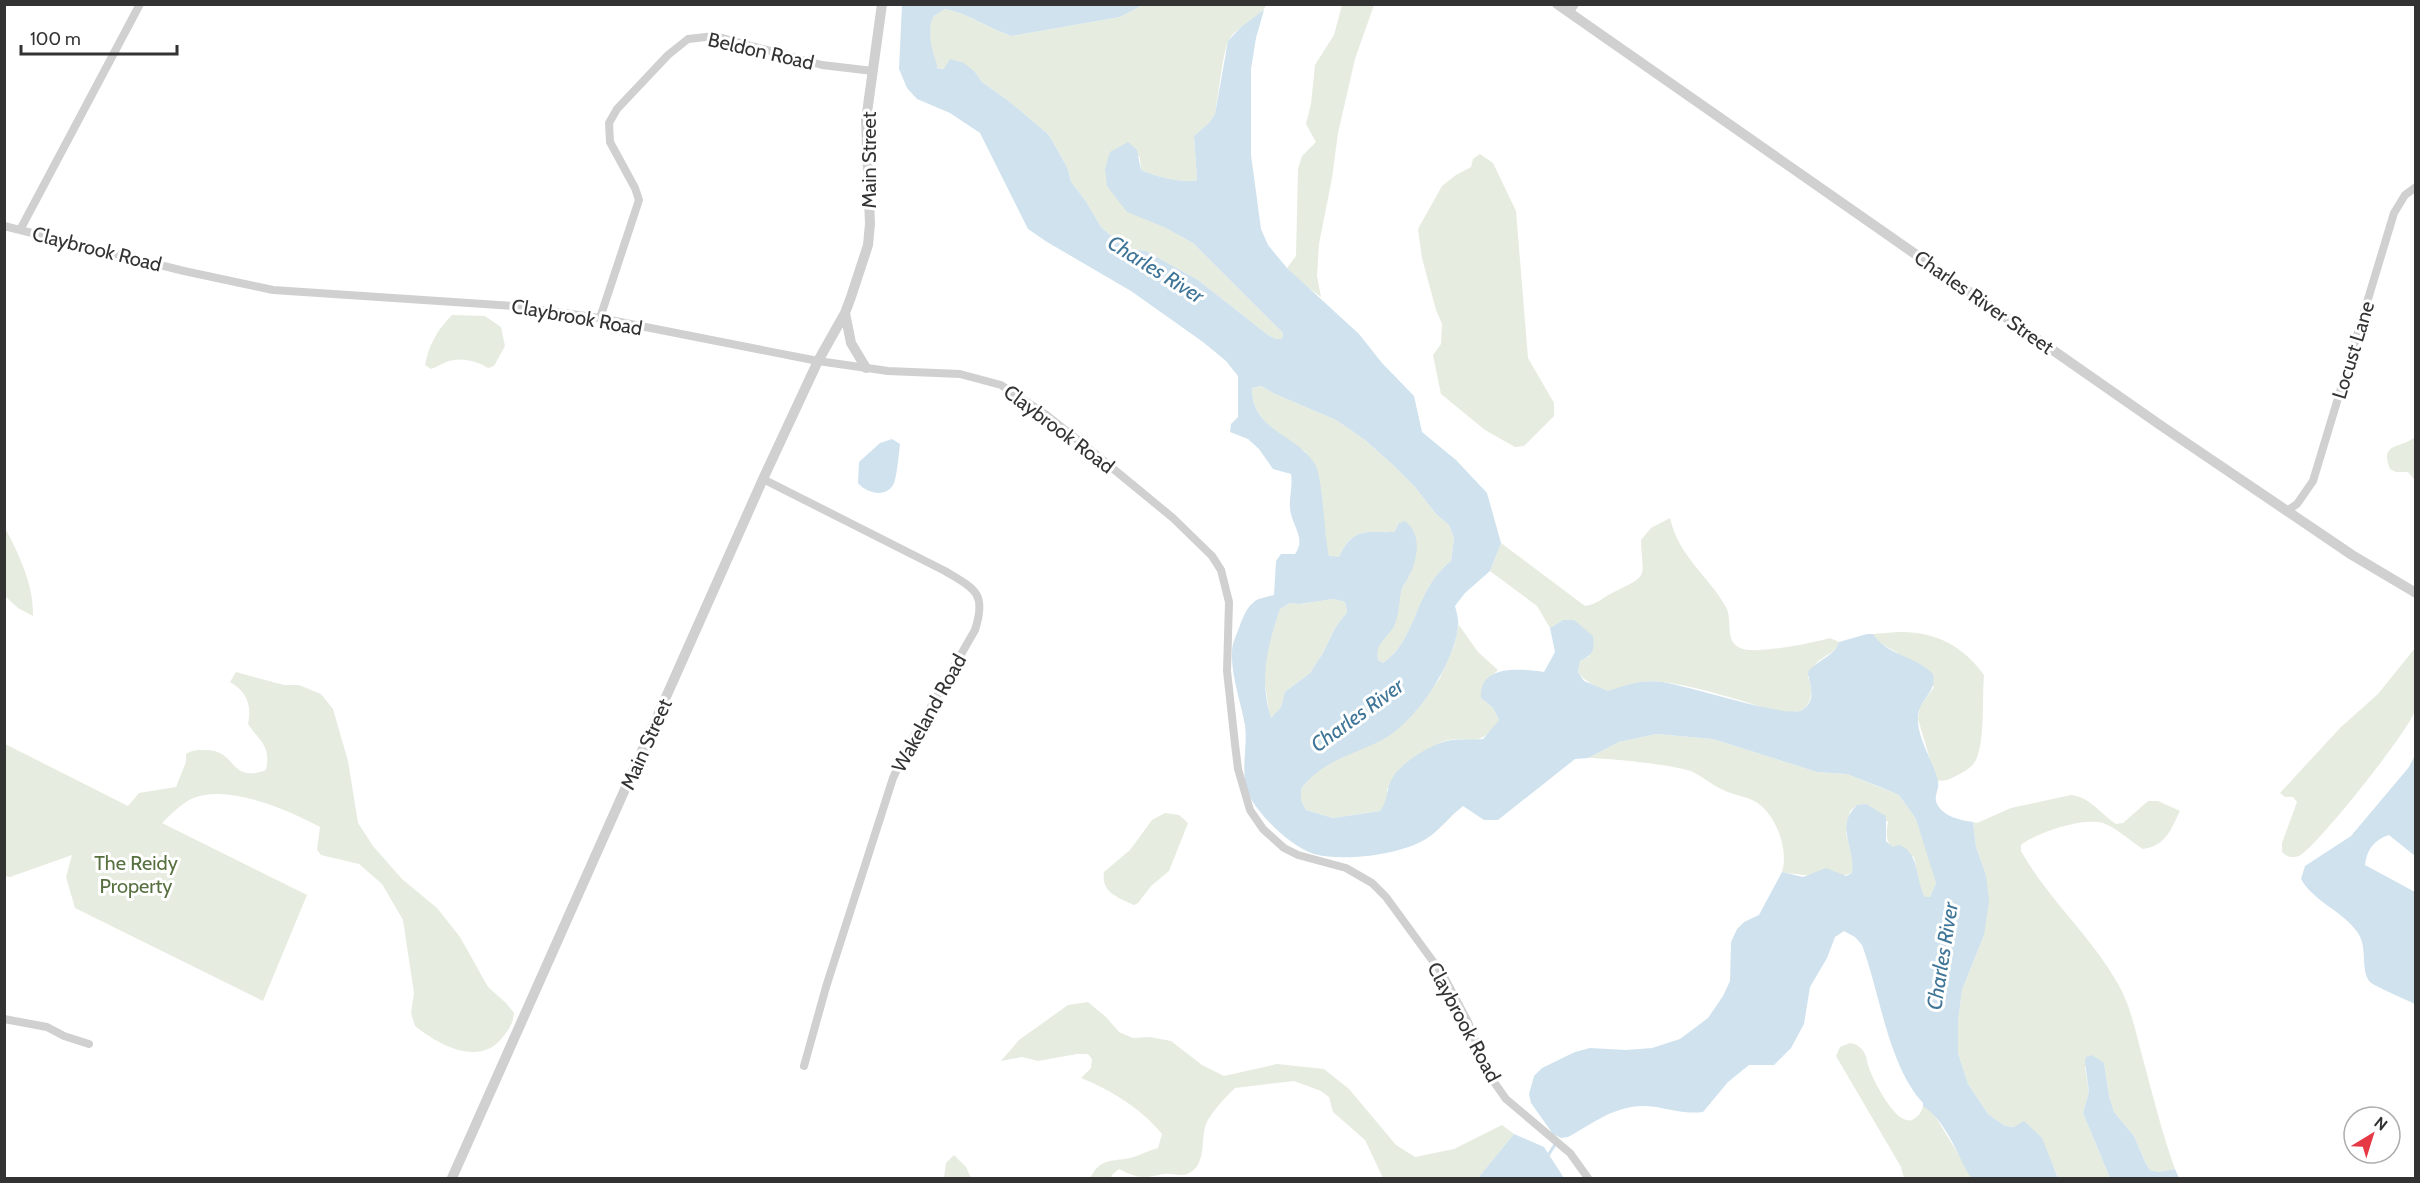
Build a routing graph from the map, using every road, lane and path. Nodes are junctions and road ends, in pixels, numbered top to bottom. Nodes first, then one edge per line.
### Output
1 (140, 4) edge
2 (882, 4) edge
3 (1557, 4) edge
4 (1572, 8) edge
5 (873, 71) junction
6 (2415, 187) edge
7 (4, 226) edge
8 (20, 230) junction
9 (845, 313) junction
10 (600, 318) junction
11 (818, 361) junction
12 (866, 368) junction
13 (763, 479) junction
14 (2287, 511) junction
15 (2415, 593) edge
16 (4, 1019) edge
17 (89, 1044) dead end
18 (804, 1066) dead end
19 (452, 1179) edge
20 (1588, 1179) edge

1 - 8 street
2 - 5 street, Main Street
3 - 4 street, Charles River Street
4 - 14 street, Charles River Street
5 - 9 street, Main Street
5 - 10 street, Beldon Road
6 - 14 street, Locust Lane
7 - 8 street, Claybrook Road
8 - 10 street, Claybrook Road
9 - 11 street, Main Street
9 - 12 street
10 - 11 street, Claybrook Road
11 - 12 street, Claybrook Road
11 - 13 street, Main Street
12 - 20 street, Claybrook Road
13 - 18 street, Wakeland Road
13 - 19 street, Main Street
14 - 15 street, Charles River Street
16 - 17 street

